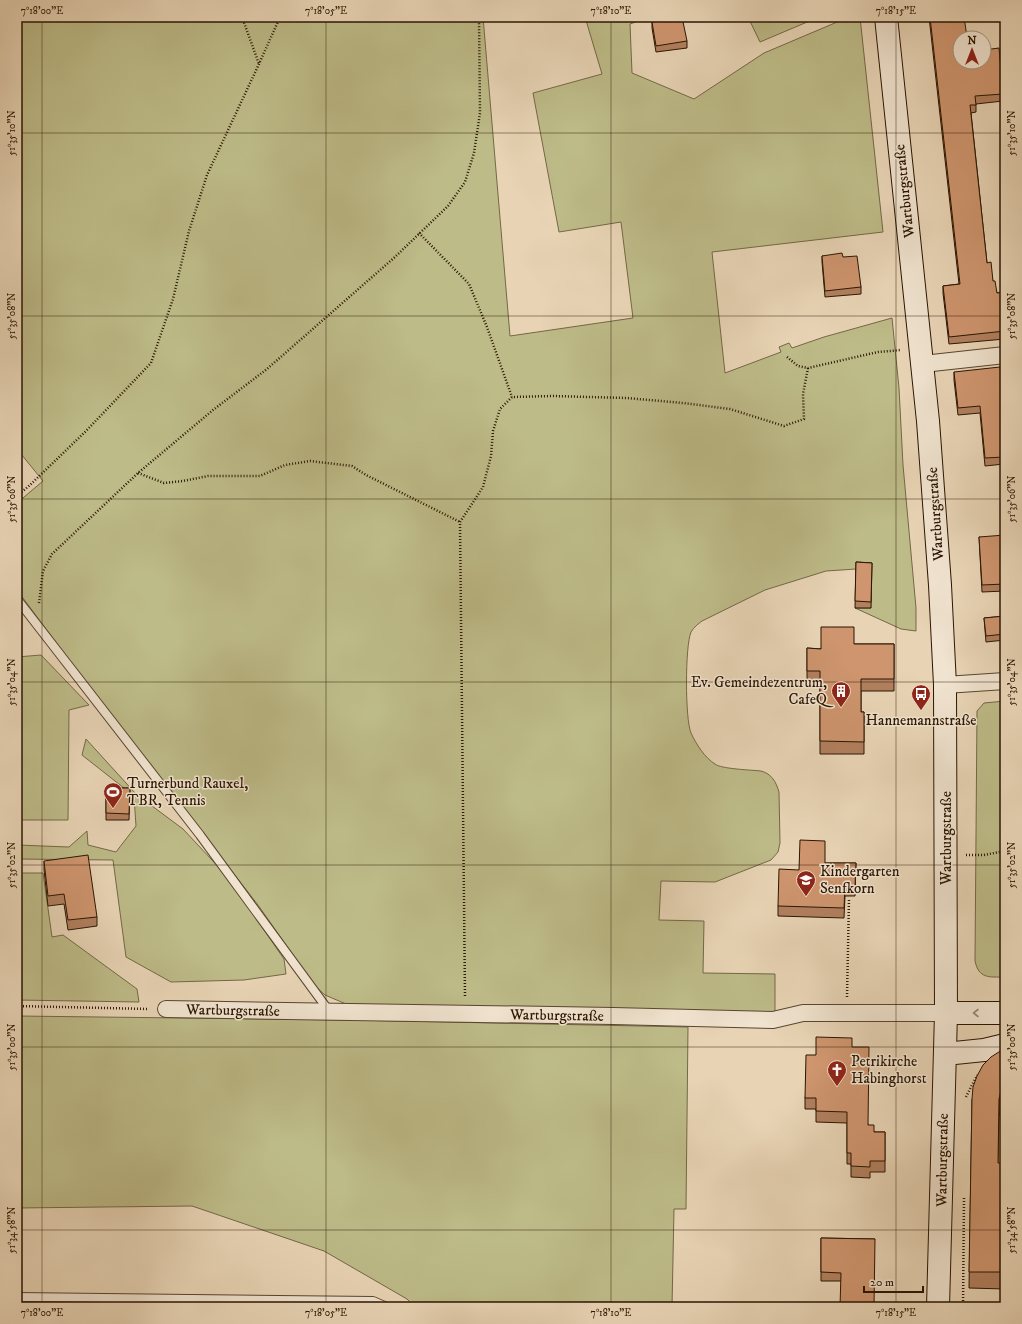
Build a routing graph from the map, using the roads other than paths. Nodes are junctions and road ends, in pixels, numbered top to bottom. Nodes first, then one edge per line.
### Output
1 (886, 17) edge
2 (922, 356) junction
3 (1005, 356) edge
4 (17, 599) edge
5 (1005, 681) edge
6 (945, 685) junction
7 (166, 1009) road end
8 (329, 1011) junction
9 (946, 1013) junction
10 (1005, 1013) edge
11 (995, 1048) edge
12 (945, 1054) junction
13 (17, 1297) edge
14 (386, 1307) edge
15 (938, 1307) edge

1 - 2 main road, Wartburgstraße
2 - 3 street
2 - 6 main road, Wartburgstraße
4 - 8 lane
5 - 6 street
6 - 9 main road, Wartburgstraße
7 - 8 street, Wartburgstraße
8 - 9 street, Wartburgstraße
10 -> 9 main road
9 - 12 main road, Wartburgstraße
11 - 12 main road
12 - 15 main road, Wartburgstraße
13 - 14 lane

